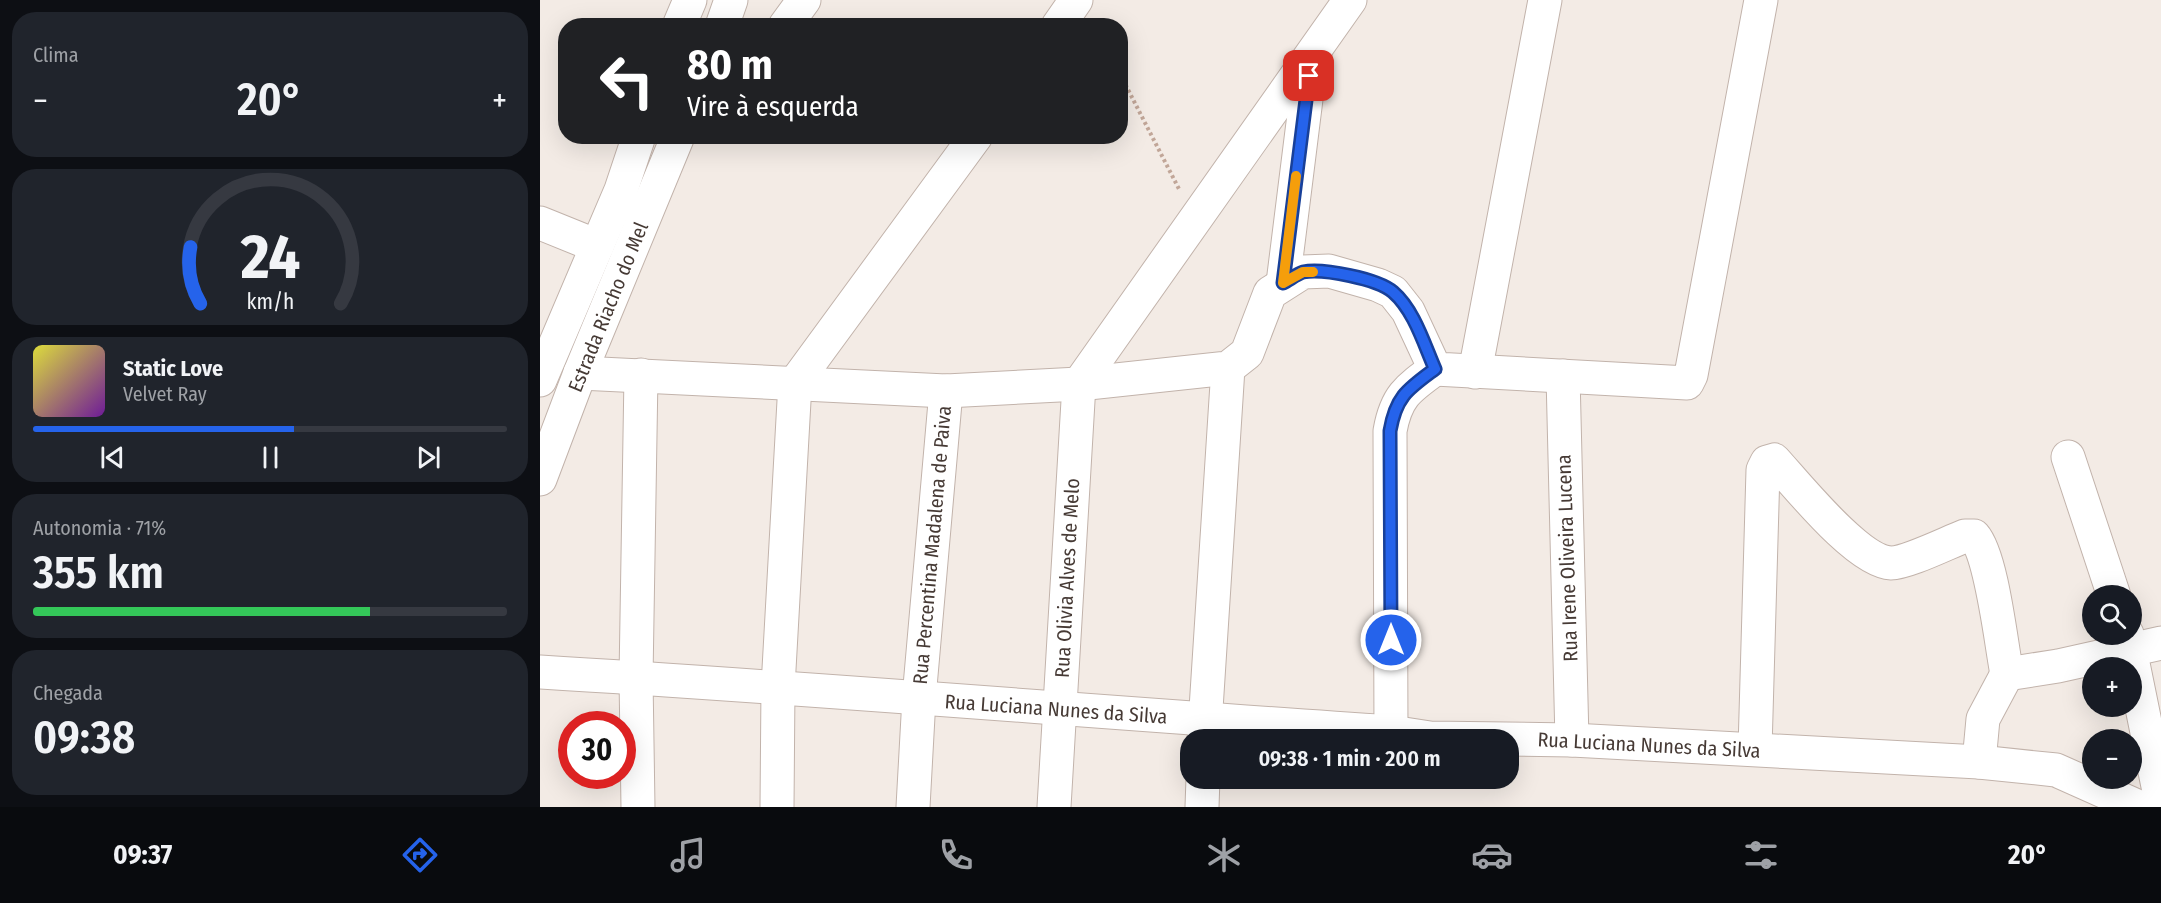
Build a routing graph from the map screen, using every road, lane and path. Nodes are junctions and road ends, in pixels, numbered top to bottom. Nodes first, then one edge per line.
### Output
1 (690, 0) edge
2 (731, 0) edge
3 (804, 0) edge
4 (1076, 0) edge
5 (1350, 0) edge
6 (1545, 0) edge
7 (1761, 0) edge
8 (682, 18) edge
9 (725, 18) edge
10 (791, 18) edge
11 (1064, 18) edge
12 (1312, 53) junction
13 (1128, 90) edge
14 (636, 144) edge
15 (675, 144) edge
16 (695, 144) edge
17 (970, 144) edge
18 (651, 202) junction
19 (1194, 221) junction
20 (540, 223) edge
21 (597, 246) junction
22 (1283, 283) junction
23 (1228, 368) junction
24 (1435, 369) junction
25 (1475, 372) junction
26 (580, 373) junction
27 (642, 375) junction
28 (1563, 376) junction
29 (540, 380) edge
30 (795, 383) junction
31 (1079, 384) junction
32 (946, 391) junction
33 (2068, 457) dead end
34 (540, 479) edge
35 (2110, 585) edge
36 (2130, 645) edge
37 (2140, 645) edge
38 (540, 672) edge
39 (2007, 674) junction
40 (636, 678) junction
41 (778, 687) junction
42 (919, 698) junction
43 (1059, 710) junction
44 (1204, 729) edge
45 (1391, 729) edge
46 (1519, 739) edge
47 (1572, 740) junction
48 (1755, 749) junction
49 (1979, 762) junction
50 (1203, 789) edge
51 (2161, 801) edge
52 (638, 807) edge
53 (777, 807) edge
54 (913, 807) edge
55 (1054, 807) edge
56 (1202, 807) edge
57 (2139, 807) edge

1 - 8 street
2 - 9 street
3 - 10 street
4 - 11 street
5 - 12 street
6 - 25 street
7 - 28 street
12 - 19 street
12 - 22 street
13 - 19 path
14 - 21 street
15 - 18 street, Estrada Riacho do Mel
16 - 18 street
17 - 30 street
18 - 26 street, Estrada Riacho do Mel
19 - 31 street
20 - 21 street
21 - 29 street
22 - 23 street
22 - 24 street
23 - 31 street
23 - 44 street
24 - 25 street
24 - 45 street
25 - 28 street
26 - 27 street
26 - 34 street, Estrada Riacho do Mel
27 - 30 street
27 - 40 street
28 - 47 street, Rua Irene Oliveira Lucena
30 - 32 street
30 - 41 street
31 - 32 street
31 - 43 street, Rua Olivia Alves de Melo
32 - 42 street, Rua Percentina Madalena de Paiva
33 - 35 street
36 - 39 street
37 - 51 street
38 - 40 street, Rua Luciana Nunes da Silva
39 - 48 street
39 - 49 street
40 - 41 street, Rua Luciana Nunes da Silva
40 - 52 street
41 - 42 street, Rua Luciana Nunes da Silva
41 - 53 street
42 - 43 street, Rua Luciana Nunes da Silva
42 - 54 street, Rua Percentina Madalena de Paiva
43 - 44 street, Rua Luciana Nunes da Silva
43 - 55 street, Rua Olivia Alves de Melo
46 - 47 street, Rua Luciana Nunes da Silva
47 - 48 street, Rua Luciana Nunes da Silva
48 - 49 street, Rua Luciana Nunes da Silva
49 - 57 street, Rua Luciana Nunes da Silva
50 - 56 street

